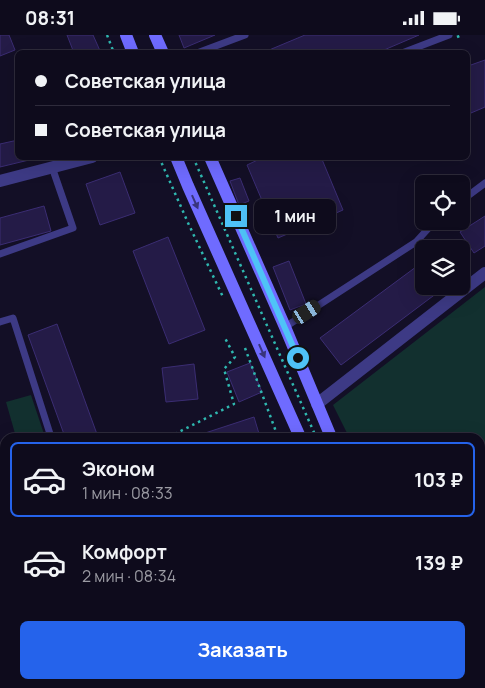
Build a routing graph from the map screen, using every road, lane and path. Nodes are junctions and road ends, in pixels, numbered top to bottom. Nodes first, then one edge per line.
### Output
1 (107, 35) edge
2 (126, 35) edge
3 (155, 35) edge
4 (245, 35) edge
5 (449, 35) edge
6 (113, 50) edge
7 (132, 50) edge
8 (162, 50) edge
9 (205, 50) edge
10 (410, 50) edge
11 (80, 160) edge
12 (161, 160) edge
13 (177, 160) edge
14 (194, 160) edge
15 (211, 160) edge
16 (52, 167) junction
17 (0, 181) edge
18 (485, 183) edge
19 (470, 194) edge
20 (427, 230) edge
21 (0, 255) edge
22 (485, 273) edge
23 (225, 303) dead end
24 (0, 322) edge
25 (285, 327) junction
26 (224, 338) dead end
27 (245, 346) dead end
28 (317, 404) junction
29 (50, 433) edge
30 (177, 433) edge
31 (277, 433) edge
32 (298, 433) edge
33 (314, 433) edge
34 (329, 433) edge

1 - 6 path
2 - 7 main road
3 - 8 main road
4 - 9 lane
5 - 10 lane
11 - 16 street
12 - 23 path
13 -> 32 main road
14 - 33 path
15 - 25 main road
16 - 17 street
16 - 21 lane
18 - 19 lane
20 - 25 lane
22 - 28 street
24 - 29 lane
25 - 28 main road
26 - 30 path
27 - 31 path
28 - 34 main road

